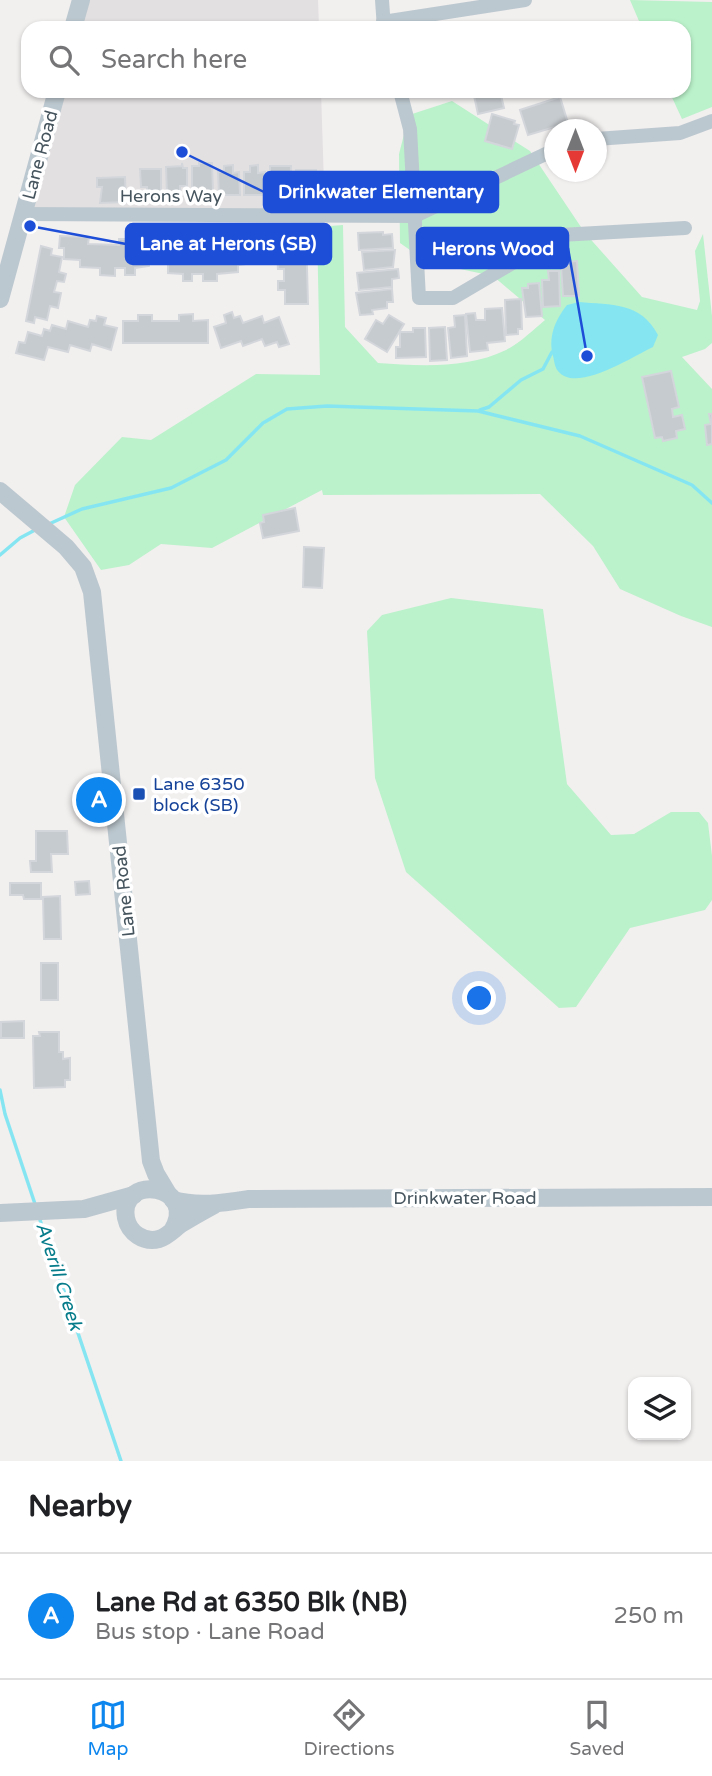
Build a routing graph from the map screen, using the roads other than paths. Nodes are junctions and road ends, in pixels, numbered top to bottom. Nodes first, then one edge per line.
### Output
1 (81, 0) edge
2 (382, 0) edge
3 (525, 0) edge
4 (75, 21) edge
5 (384, 21) edge
6 (407, 21) edge
7 (55, 98) edge
8 (402, 98) edge
9 (712, 121) edge
10 (607, 138) edge
11 (544, 155) edge
12 (25, 214) junction
13 (415, 216) junction
14 (685, 228) dead end
15 (0, 299) edge
16 (3, 495) edge
17 (151, 1161) junction
18 (137, 1193) junction
19 (170, 1197) junction
20 (712, 1197) edge
21 (217, 1204) junction
22 (84, 1209) junction
23 (9, 1213) edge
24 (130, 1228) junction
25 (172, 1231) junction

1 - 4 street
2 - 5 street
3 - 6 street
7 - 12 street, Lane Road
8 - 13 street
9 - 10 street
11 - 13 street, Herons Way
12 - 13 street, Herons Way
12 - 15 street, Lane Road
13 - 14 street
16 - 17 street, Lane Road
17 - 18 street, Lane Road
17 - 19 street, Lane Road
18 - 19 street
18 - 22 street
18 - 24 street
19 - 21 street, Drinkwater Road
19 - 25 street
20 - 21 street, Drinkwater Road
21 - 25 street, Drinkwater Road
22 - 23 street
22 - 24 street
24 - 25 street

